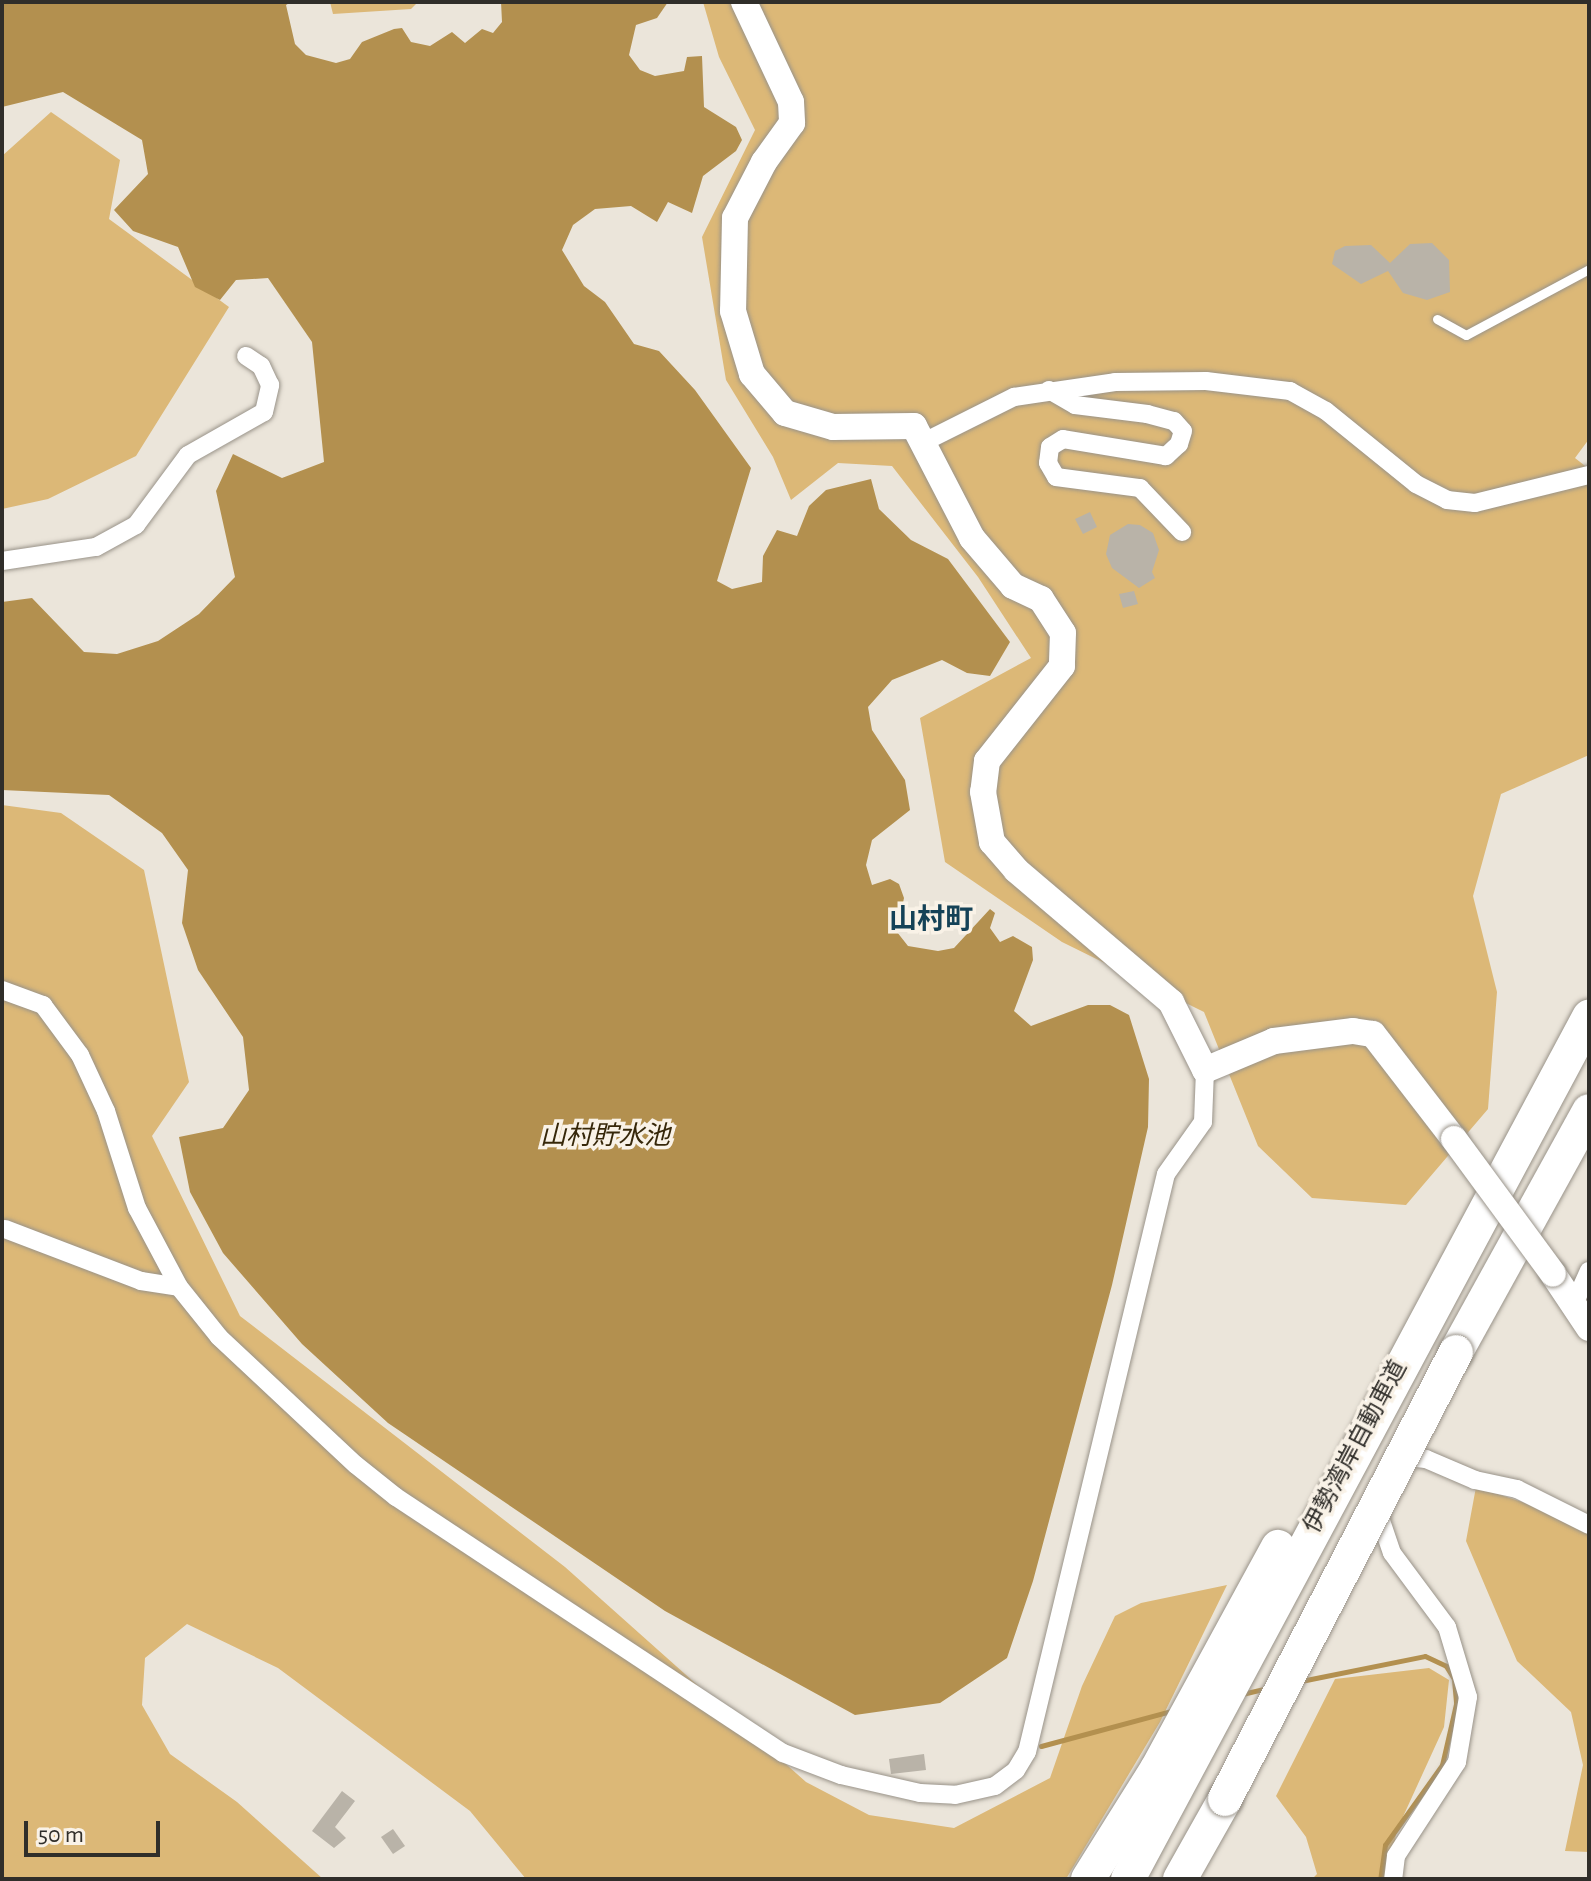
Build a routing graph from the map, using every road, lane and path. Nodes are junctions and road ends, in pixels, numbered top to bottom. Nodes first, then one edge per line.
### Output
1 (744, 2) edge
2 (1589, 269) edge
3 (1437, 319) dead end
4 (246, 356) dead end
5 (1049, 390) junction
6 (922, 443) junction
7 (1589, 475) edge
8 (1182, 532) dead end
9 (2, 561) edge
10 (2, 990) edge
11 (1589, 1017) edge
12 (1205, 1070) junction
13 (1589, 1111) edge
14 (5, 1229) dead end
15 (1589, 1271) edge
16 (179, 1287) junction
17 (1575, 1302) junction
18 (1589, 1328) edge
19 (1589, 1525) edge
20 (1169, 1776) junction
21 (1088, 1879) edge
22 (1128, 1879) edge
23 (1183, 1879) edge
24 (1393, 1879) edge

1 - 6 street
2 - 3 lane
4 - 9 street
5 - 6 street
5 - 7 street
5 - 8 street
6 - 12 street
10 - 16 street
11 - 20 highway, 伊勢湾岸自動車道
12 - 16 street
12 - 17 street, bridge
13 - 23 highway, 伊勢湾岸自動車道, bridge
14 - 16 street
15 - 17 street
17 - 18 street
19 - 24 street
20 - 21 highway
20 - 22 highway, 伊勢湾岸自動車道

